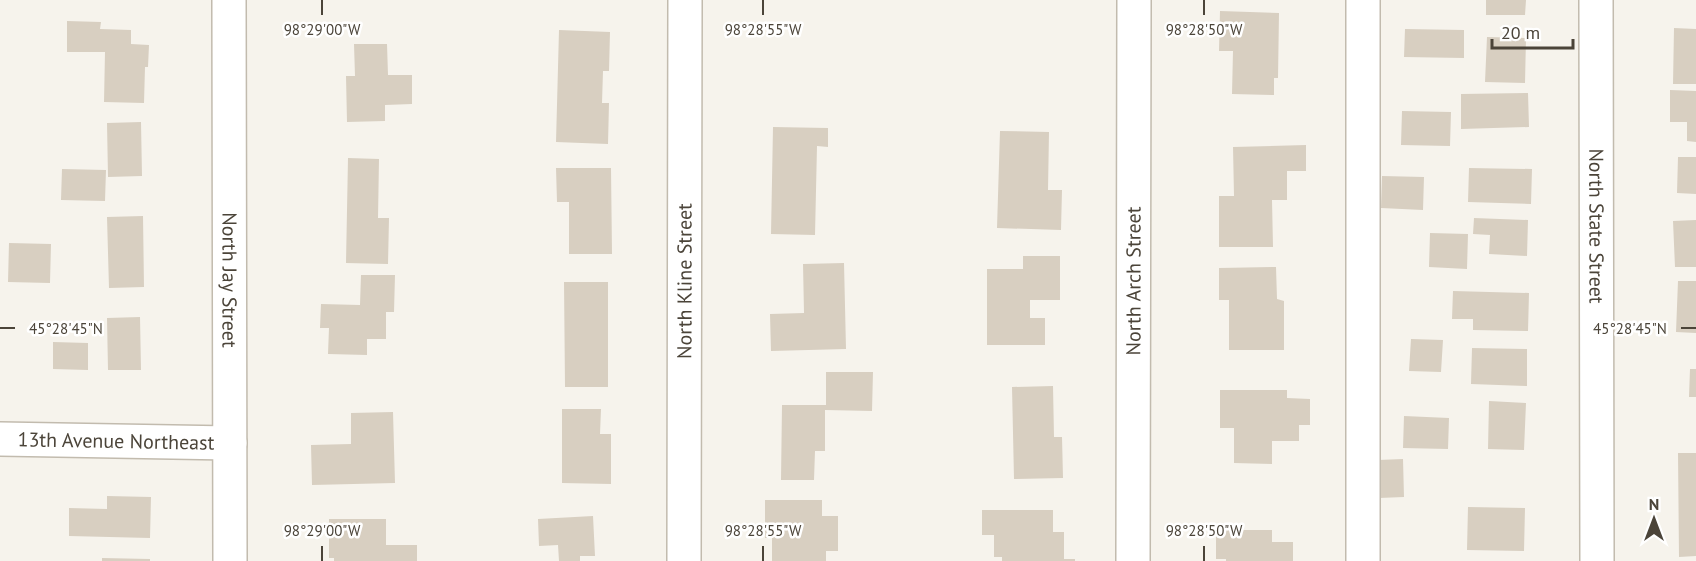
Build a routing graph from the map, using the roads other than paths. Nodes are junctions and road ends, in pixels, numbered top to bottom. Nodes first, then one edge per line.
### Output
1 (229, 0) edge
2 (685, 0) edge
3 (1134, 0) edge
4 (1363, 0) edge
5 (1596, 0) edge
6 (0, 439) edge
7 (230, 443) junction
8 (230, 561) edge
9 (684, 561) edge
10 (1133, 561) edge
11 (1363, 561) edge
12 (1597, 561) edge

1 - 7 street, North Jay Street
2 - 9 street, North Kline Street
3 - 10 street, North Arch Street
4 - 11 street
5 - 12 street, North State Street
6 - 7 street, 13th Avenue Northeast
7 - 8 street, North Jay Street

